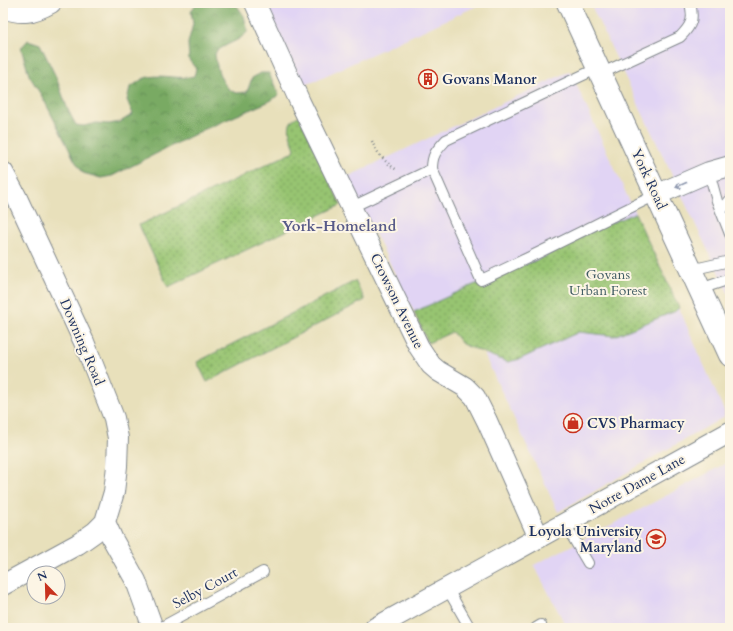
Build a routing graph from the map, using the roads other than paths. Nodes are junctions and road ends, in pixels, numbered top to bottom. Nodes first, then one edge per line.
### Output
1 (50, 3) edge
2 (255, 3) edge
3 (568, 3) edge
4 (690, 3) edge
5 (3, 8) edge
6 (599, 71) junction
7 (730, 166) edge
8 (432, 169) junction
9 (3, 172) edge
10 (709, 172) junction
11 (656, 196) junction
12 (730, 200) edge
13 (352, 207) junction
14 (721, 211) junction
15 (730, 234) edge
16 (730, 261) edge
17 (690, 270) junction
18 (730, 279) edge
19 (700, 290) junction
20 (729, 350) edge
21 (730, 432) edge
22 (105, 522) junction
23 (565, 524) junction
24 (539, 538) junction
25 (588, 563) dead end
26 (263, 572) dead end
27 (3, 585) edge
28 (447, 588) junction
29 (153, 628) edge
30 (160, 628) edge
31 (375, 628) edge
32 (470, 628) edge

1 - 5 street
2 - 13 street, Crowson Avenue
3 - 6 main road, York Road
4 - 6 lane
6 - 8 lane
6 - 11 main road, York Road
7 - 10 street
8 - 11 lane
8 - 13 lane
9 - 22 street, Downing Road
10 -> 11 street
10 - 14 lane
11 - 17 main road, York Road
12 - 14 lane
13 - 24 street, Crowson Avenue
14 - 15 lane
16 - 17 lane
17 - 19 main road, York Road
18 - 19 lane
19 - 20 main road, York Road
21 - 23 street, Notre Dame Lane
22 - 27 street
22 - 29 street
23 - 24 street, Notre Dame Lane
23 - 25 lane
24 - 28 street, Notre Dame Lane
26 - 30 lane, Selby Court
28 - 31 street, Notre Dame Lane
28 - 32 lane

